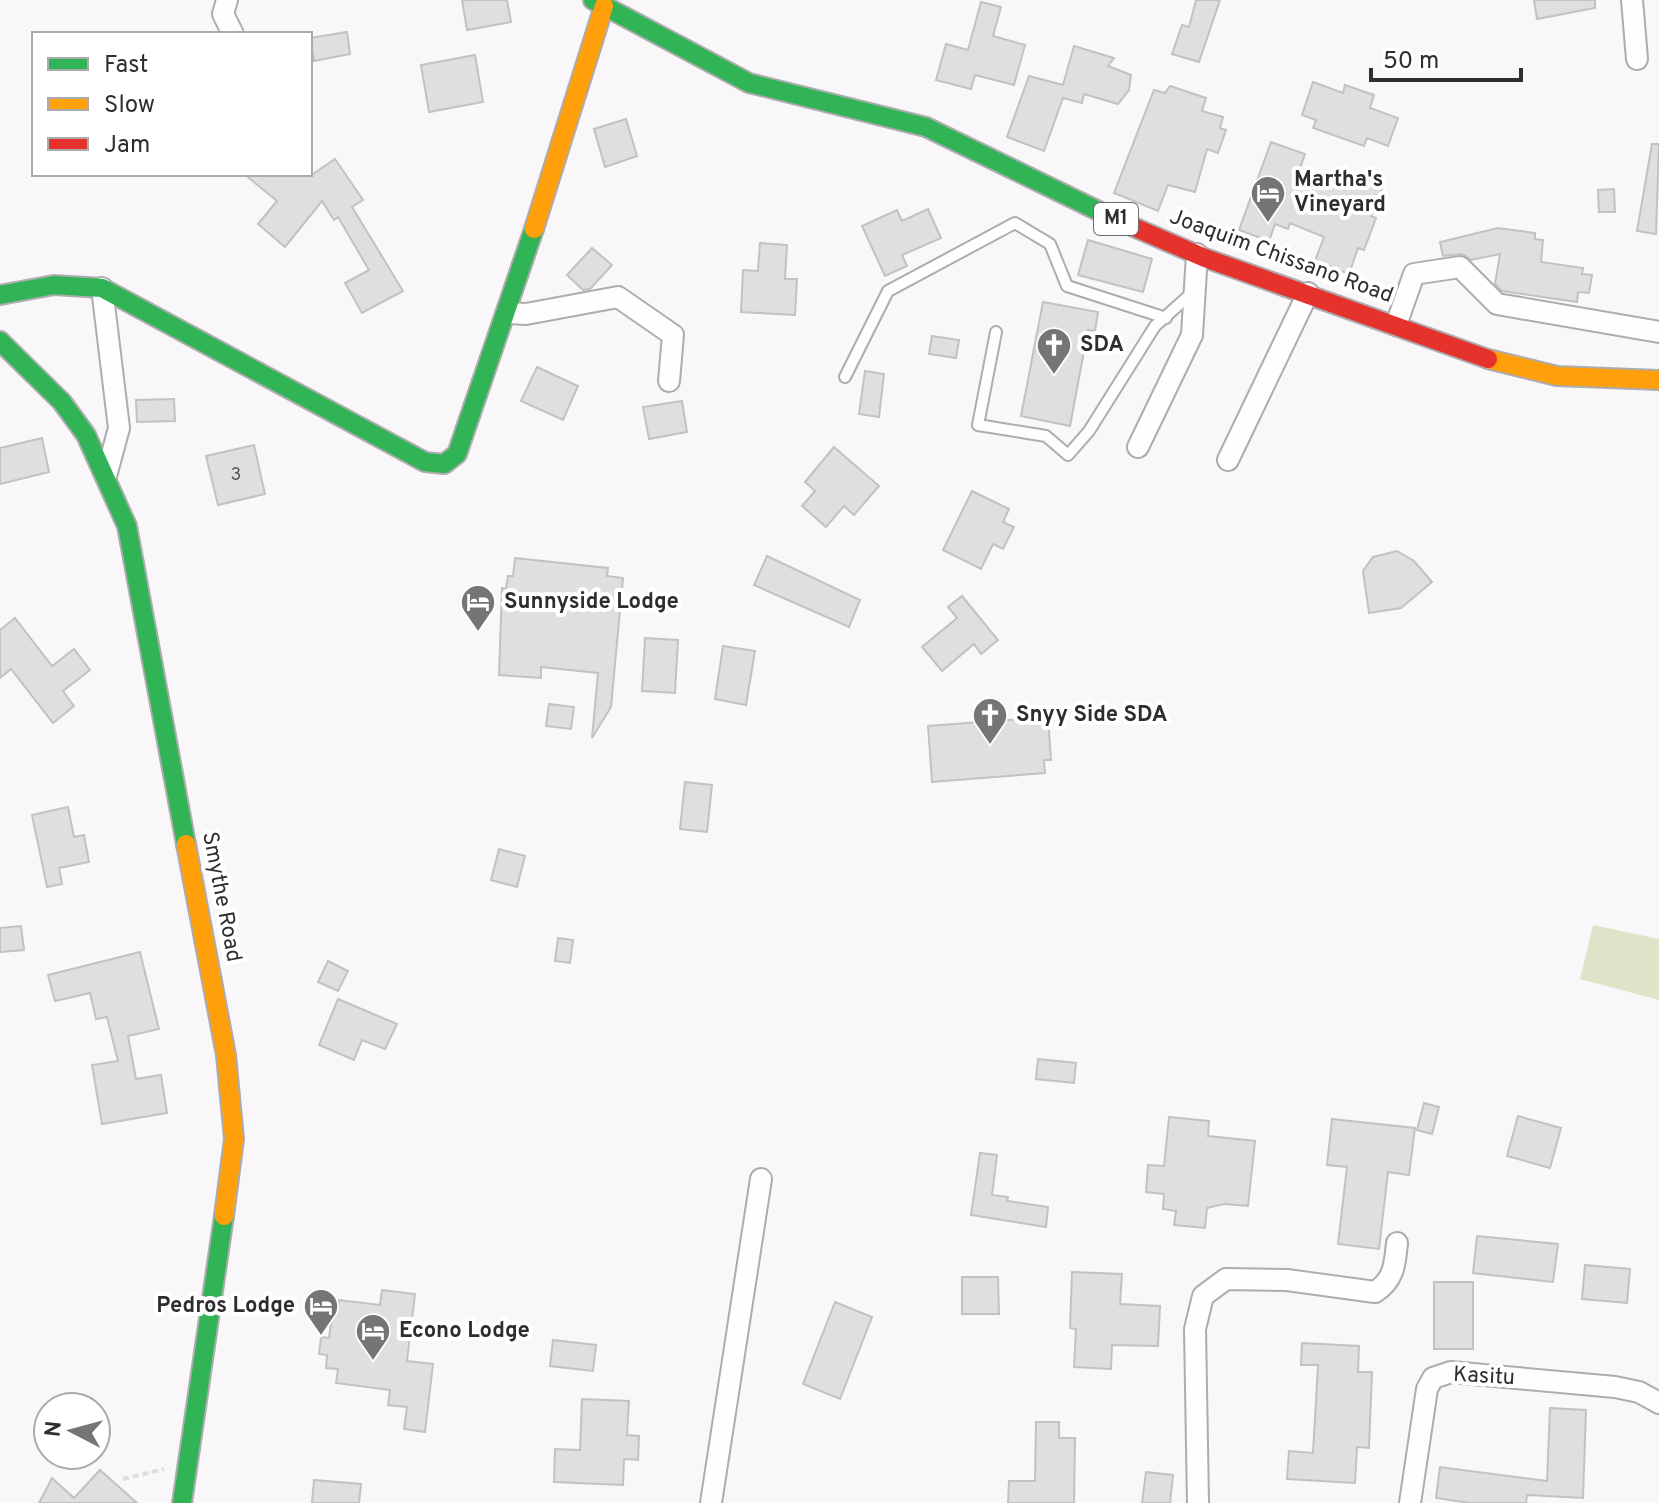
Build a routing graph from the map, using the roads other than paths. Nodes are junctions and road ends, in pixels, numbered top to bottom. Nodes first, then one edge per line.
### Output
1 (227, 0) edge
2 (1632, 0) edge
3 (599, 3) edge
4 (232, 32) edge
5 (1637, 59) dead end
6 (1197, 254) junction
7 (102, 288) junction
8 (1195, 290) junction
9 (1308, 293) junction
10 (0, 295) edge
11 (507, 313) junction
12 (1166, 318) junction
13 (1396, 325) junction
14 (996, 332) dead end
15 (1659, 332) edge
16 (0, 341) edge
17 (845, 377) dead end
18 (1659, 380) edge
19 (669, 381) dead end
20 (1138, 447) dead end
21 (1228, 460) dead end
22 (106, 476) junction
23 (761, 1179) dead end
24 (1397, 1243) dead end
25 (1659, 1403) edge
26 (182, 1503) edge
27 (711, 1503) edge
28 (1198, 1503) edge
29 (1410, 1503) edge

1 - 4 street
2 - 5 street
3 - 6 main road, Joaquim Chissano Road / M1
3 - 11 main road
6 - 8 street
6 - 9 main road, Joaquim Chissano Road / M1
7 - 10 main road
7 - 11 main road
7 - 22 street
8 - 12 lane
8 - 20 street
9 - 13 main road, Joaquim Chissano Road / M1
9 - 21 street
11 - 19 street
12 - 14 lane
12 - 17 lane
13 - 15 street
13 - 18 main road, Joaquim Chissano Road / M1
16 - 22 main road, Smythe Road
22 - 26 main road, Smythe Road
23 - 27 street
24 - 28 street
25 - 29 street, Kasitu

